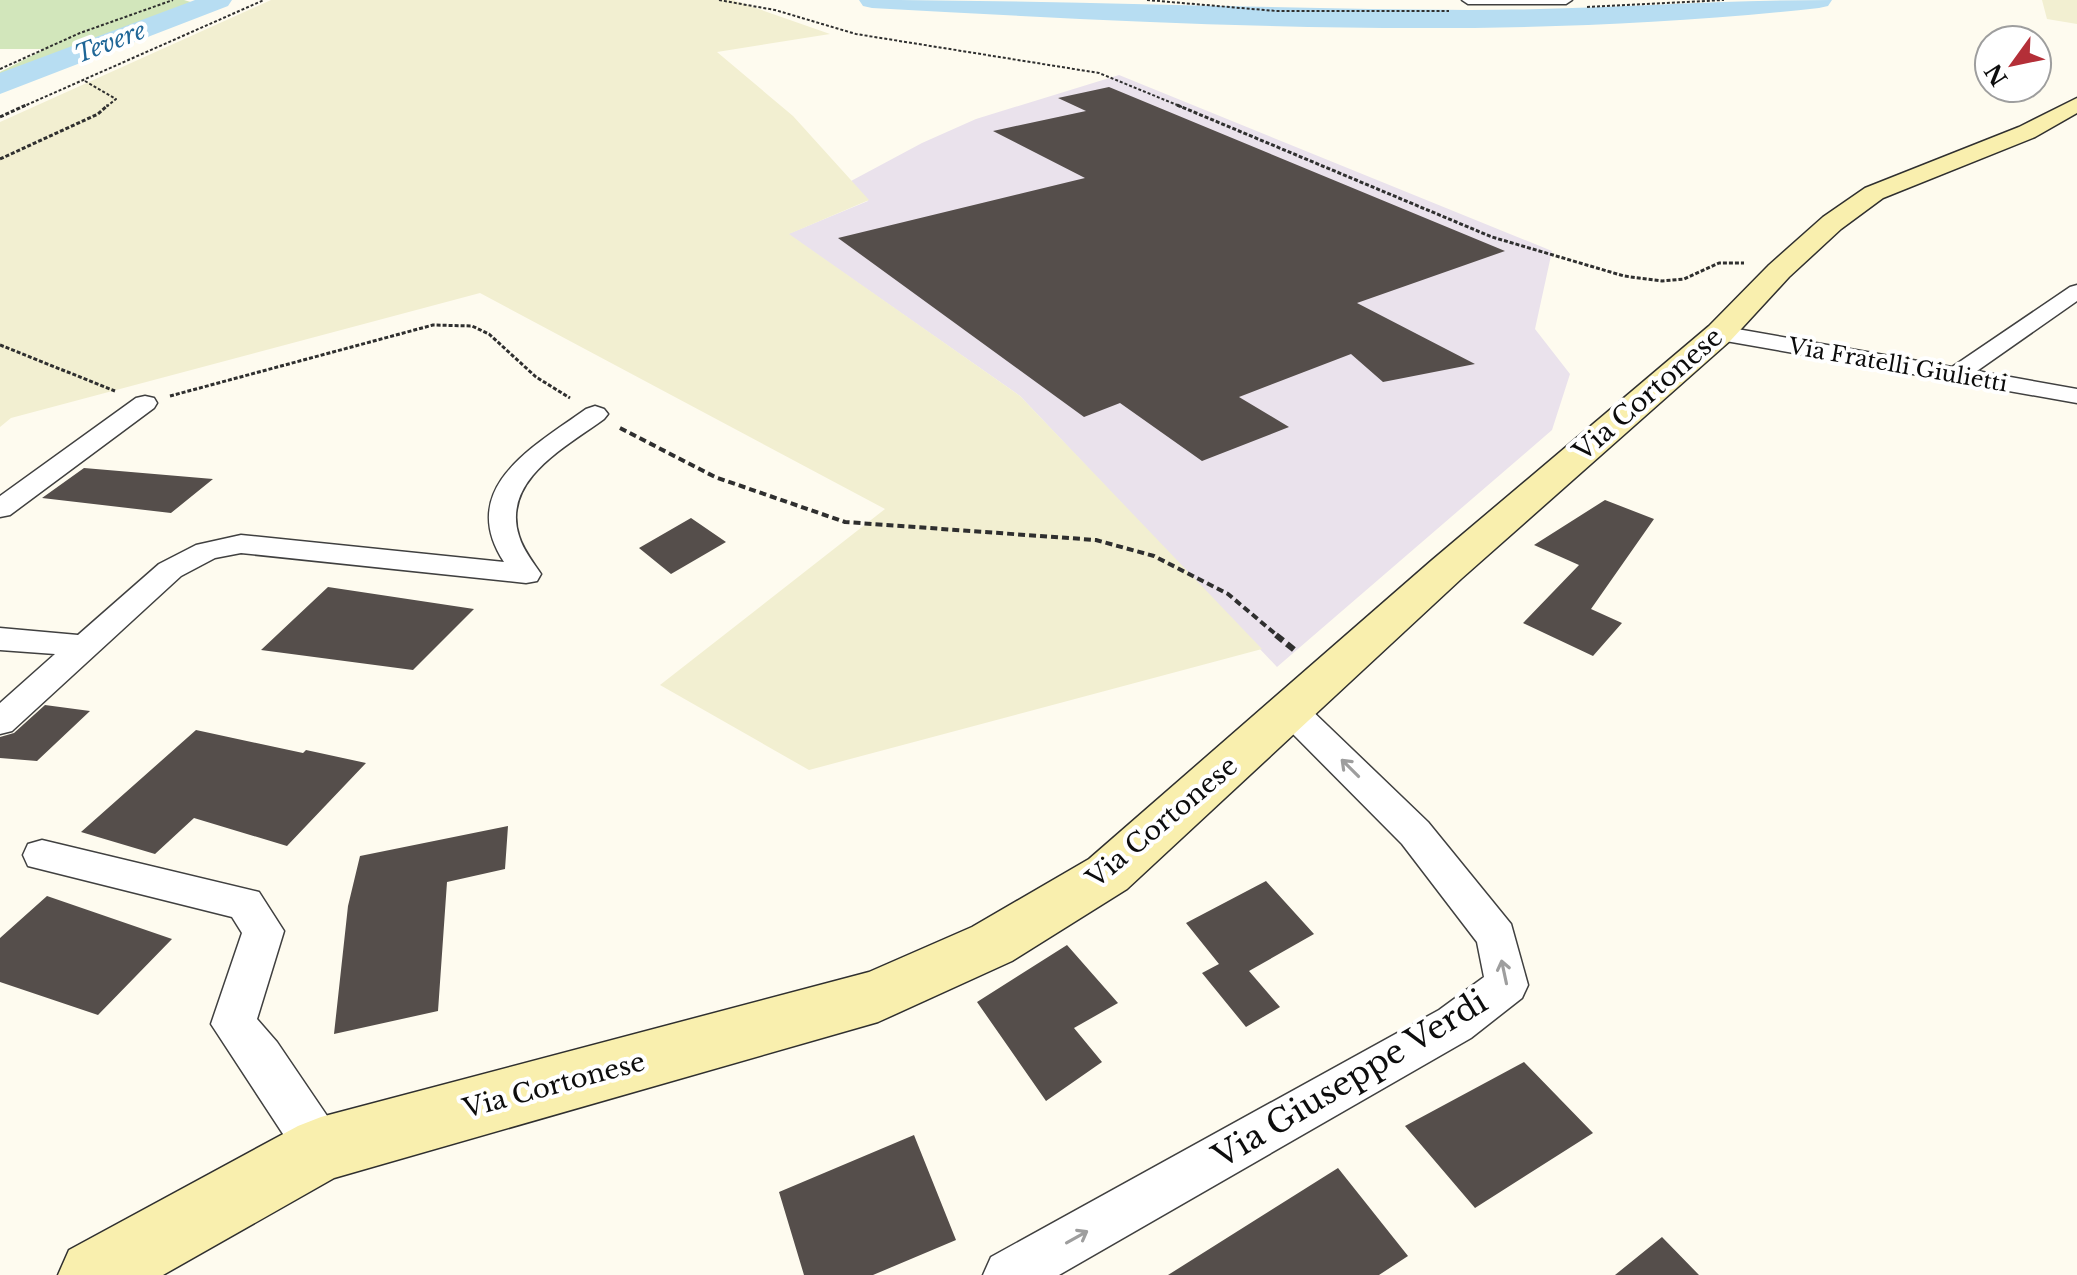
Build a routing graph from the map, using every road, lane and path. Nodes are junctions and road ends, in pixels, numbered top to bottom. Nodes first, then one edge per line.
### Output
1 (173, 0) edge
2 (264, 0) edge
3 (719, 0) edge
4 (1147, 0) edge
5 (1566, 0) edge
6 (1724, 0) edge
7 (1464, 6) edge
8 (1586, 7) dead end
9 (0, 69) edge
10 (83, 81) junction
11 (2077, 104) edge
12 (0, 117) edge
13 (0, 159) edge
14 (1779, 271) junction
15 (2077, 291) edge
16 (1720, 333) junction
17 (0, 345) edge
18 (1957, 374) junction
19 (2077, 396) edge
20 (145, 403) junction
21 (595, 414) junction
22 (0, 509) edge
23 (0, 639) edge
24 (82, 646) junction
25 (1310, 695) junction
26 (0, 722) edge
27 (42, 855) dead end
28 (321, 1149) junction
29 (94, 1275) edge
30 (1009, 1275) edge

1 - 9 path
2 - 10 path
3 - 14 path
4 - 7 path
5 - 7 street
6 - 8 path
10 - 12 path
10 - 13 path
11 - 14 street, Via Cortonese
14 - 16 street, Via Cortonese
15 - 18 street
16 - 18 street, Via Fratelli Giulietti
16 - 25 street, Via Cortonese
17 - 20 path
18 - 19 street, Via Fratelli Giulietti
20 - 21 path
20 - 22 street
21 - 24 street
21 - 25 path
23 - 24 street
24 - 26 street
25 - 28 street, Via Cortonese
30 -> 25 street, Via Giuseppe Verdi
27 - 28 street
28 - 29 street, Via Cortonese

